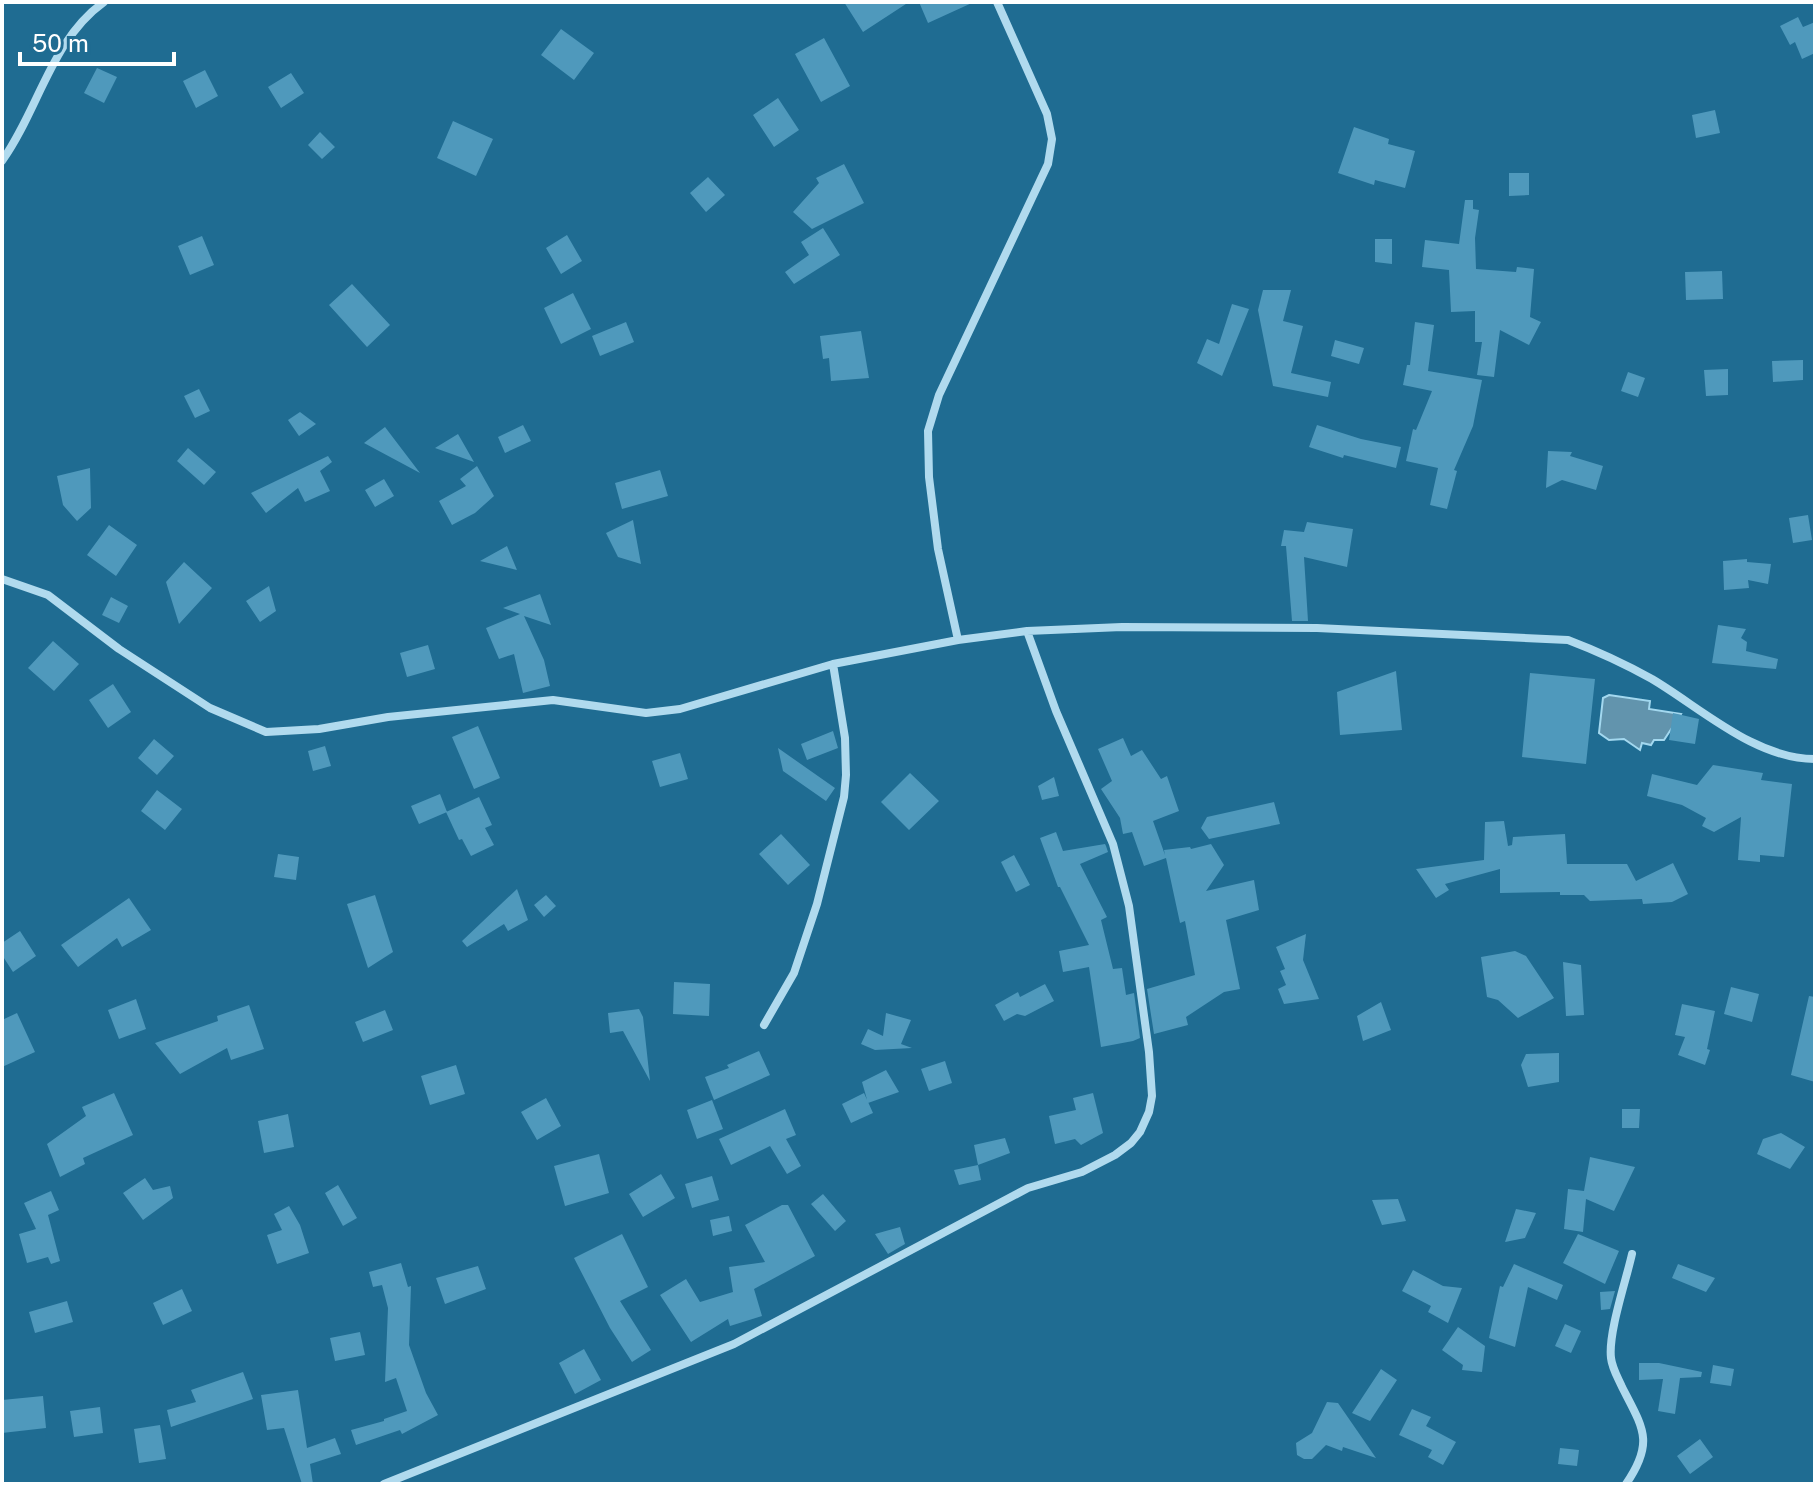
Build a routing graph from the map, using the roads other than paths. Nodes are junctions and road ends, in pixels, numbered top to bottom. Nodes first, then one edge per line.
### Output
1 (104, 2) edge
2 (997, 2) edge
3 (2, 161) edge
4 (2, 579) edge
5 (1027, 631) junction
6 (958, 640) junction
7 (833, 664) junction
8 (1815, 759) edge
9 (764, 1025) dead end
10 (1632, 1254) dead end
11 (384, 1484) edge
12 (1626, 1484) edge

1 - 3 street
2 - 6 street
4 - 7 street
5 - 6 street
5 - 8 street
5 - 11 street
6 - 7 street
7 - 9 street
10 - 12 street

